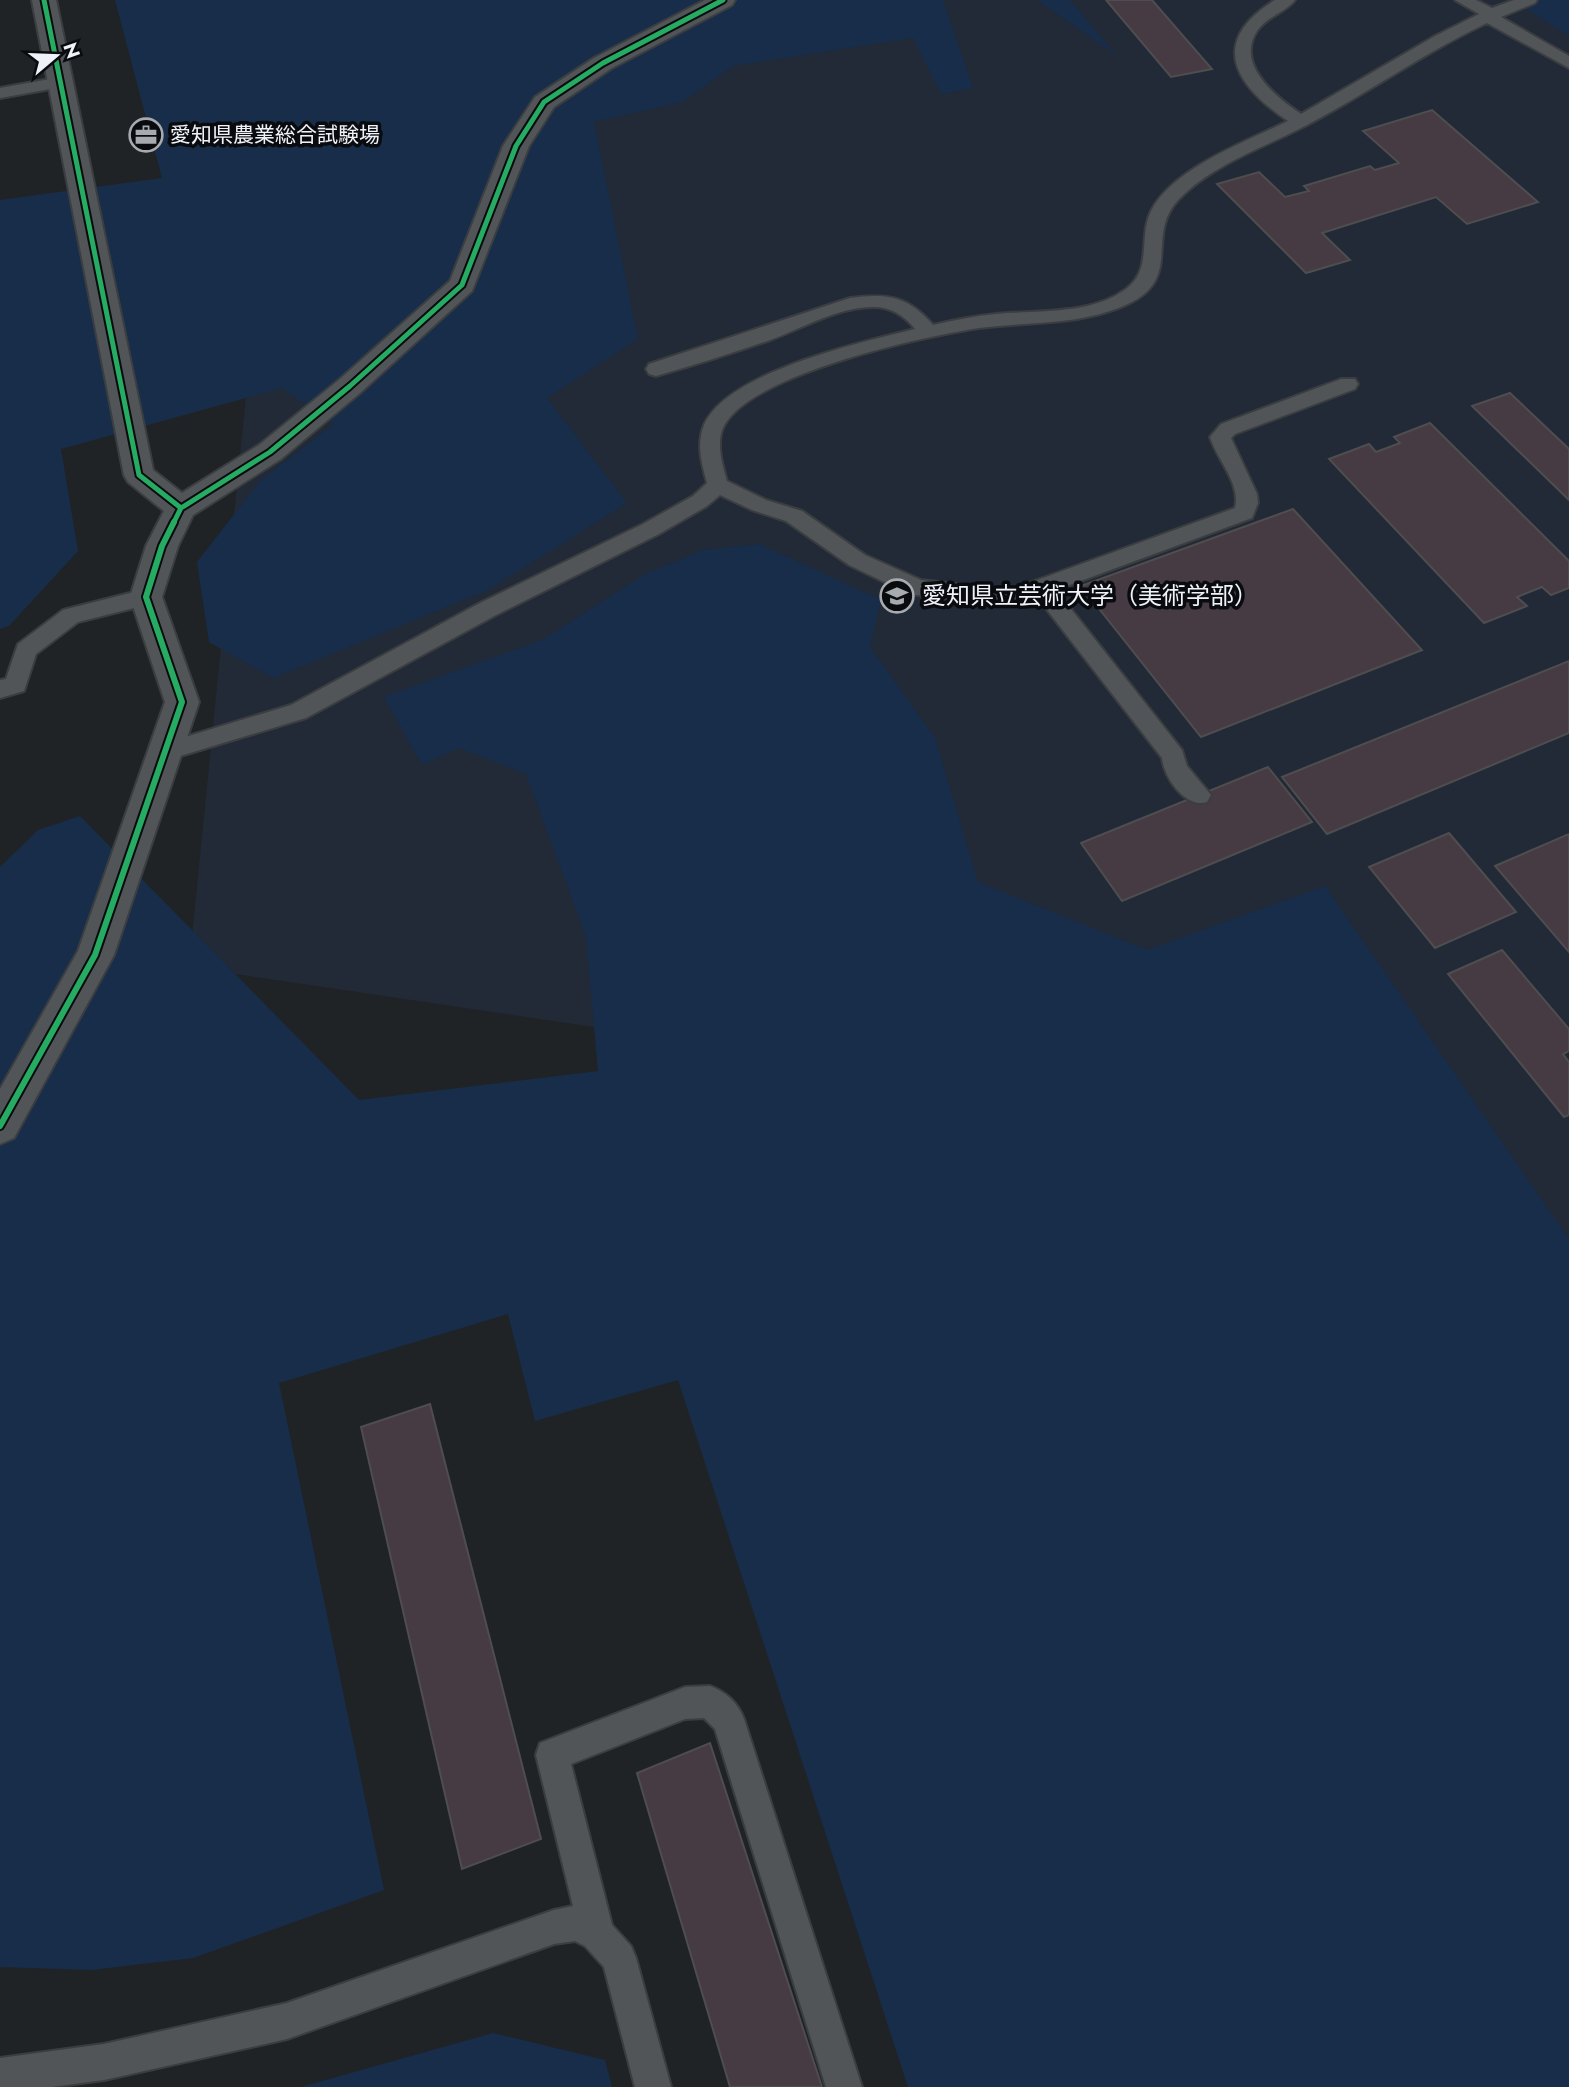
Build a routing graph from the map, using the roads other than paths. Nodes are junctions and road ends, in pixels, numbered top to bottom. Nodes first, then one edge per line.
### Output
1 (44, 0) edge
2 (723, 0) edge
3 (1287, 0) edge
4 (1463, 0) edge
5 (1529, 0) edge
6 (1491, 16) junction
7 (1569, 63) edge
8 (61, 82) junction
9 (0, 93) edge
10 (1300, 121) junction
11 (928, 331) junction
12 (656, 369) dead end
13 (1348, 384) dead end
14 (718, 485) junction
15 (181, 509) junction
16 (1040, 586) junction
17 (146, 597) junction
18 (0, 689) edge
19 (167, 751) junction
20 (1199, 795) dead end
21 (0, 1126) edge
22 (597, 1934) junction
23 (0, 2076) edge
24 (653, 2087) edge
25 (845, 2087) edge

1 - 8 street
2 - 15 street
3 - 10 lane
4 - 6 lane
5 - 6 lane
6 - 7 lane
6 - 10 lane
8 - 9 lane
8 - 15 street
10 - 11 lane
11 - 12 lane
11 - 14 lane
13 - 16 lane
14 - 16 lane
14 - 19 lane
15 - 17 street
16 - 20 lane
17 - 18 lane
17 - 19 street
19 - 21 street
22 - 23 lane
22 - 24 lane
22 - 25 lane

